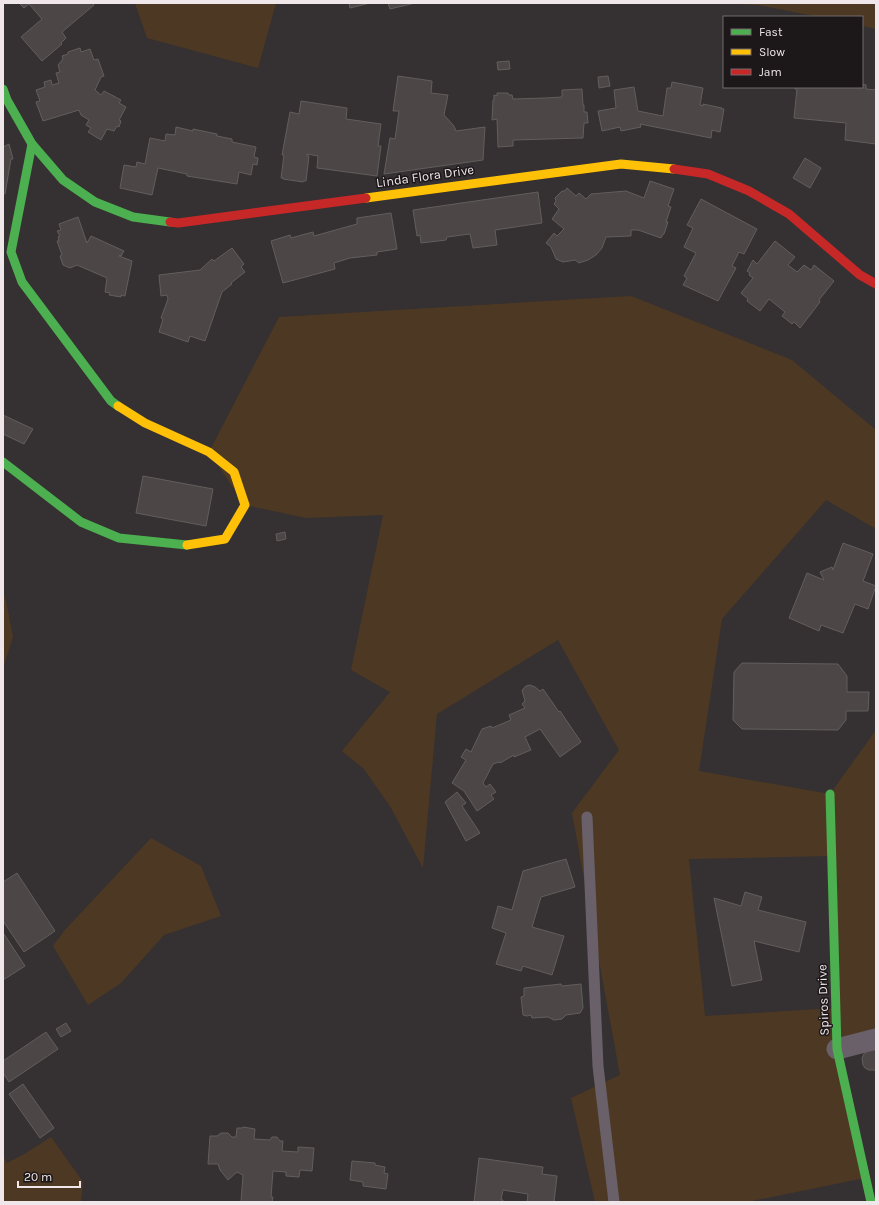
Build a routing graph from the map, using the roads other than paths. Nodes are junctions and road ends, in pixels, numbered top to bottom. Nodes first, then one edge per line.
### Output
1 (3, 89) edge
2 (32, 144) junction
3 (876, 284) edge
4 (3, 462) edge
5 (830, 794) dead end
6 (588, 816) dead end
7 (876, 1039) edge
8 (837, 1048) junction
9 (614, 1202) edge
10 (871, 1202) edge

1 - 2 street, Linda Flora Drive
2 - 3 street, Linda Flora Drive
2 - 4 street
5 - 8 street, Spiros Drive
6 - 9 lane
7 - 8 street
8 - 10 street, Spiros Drive

